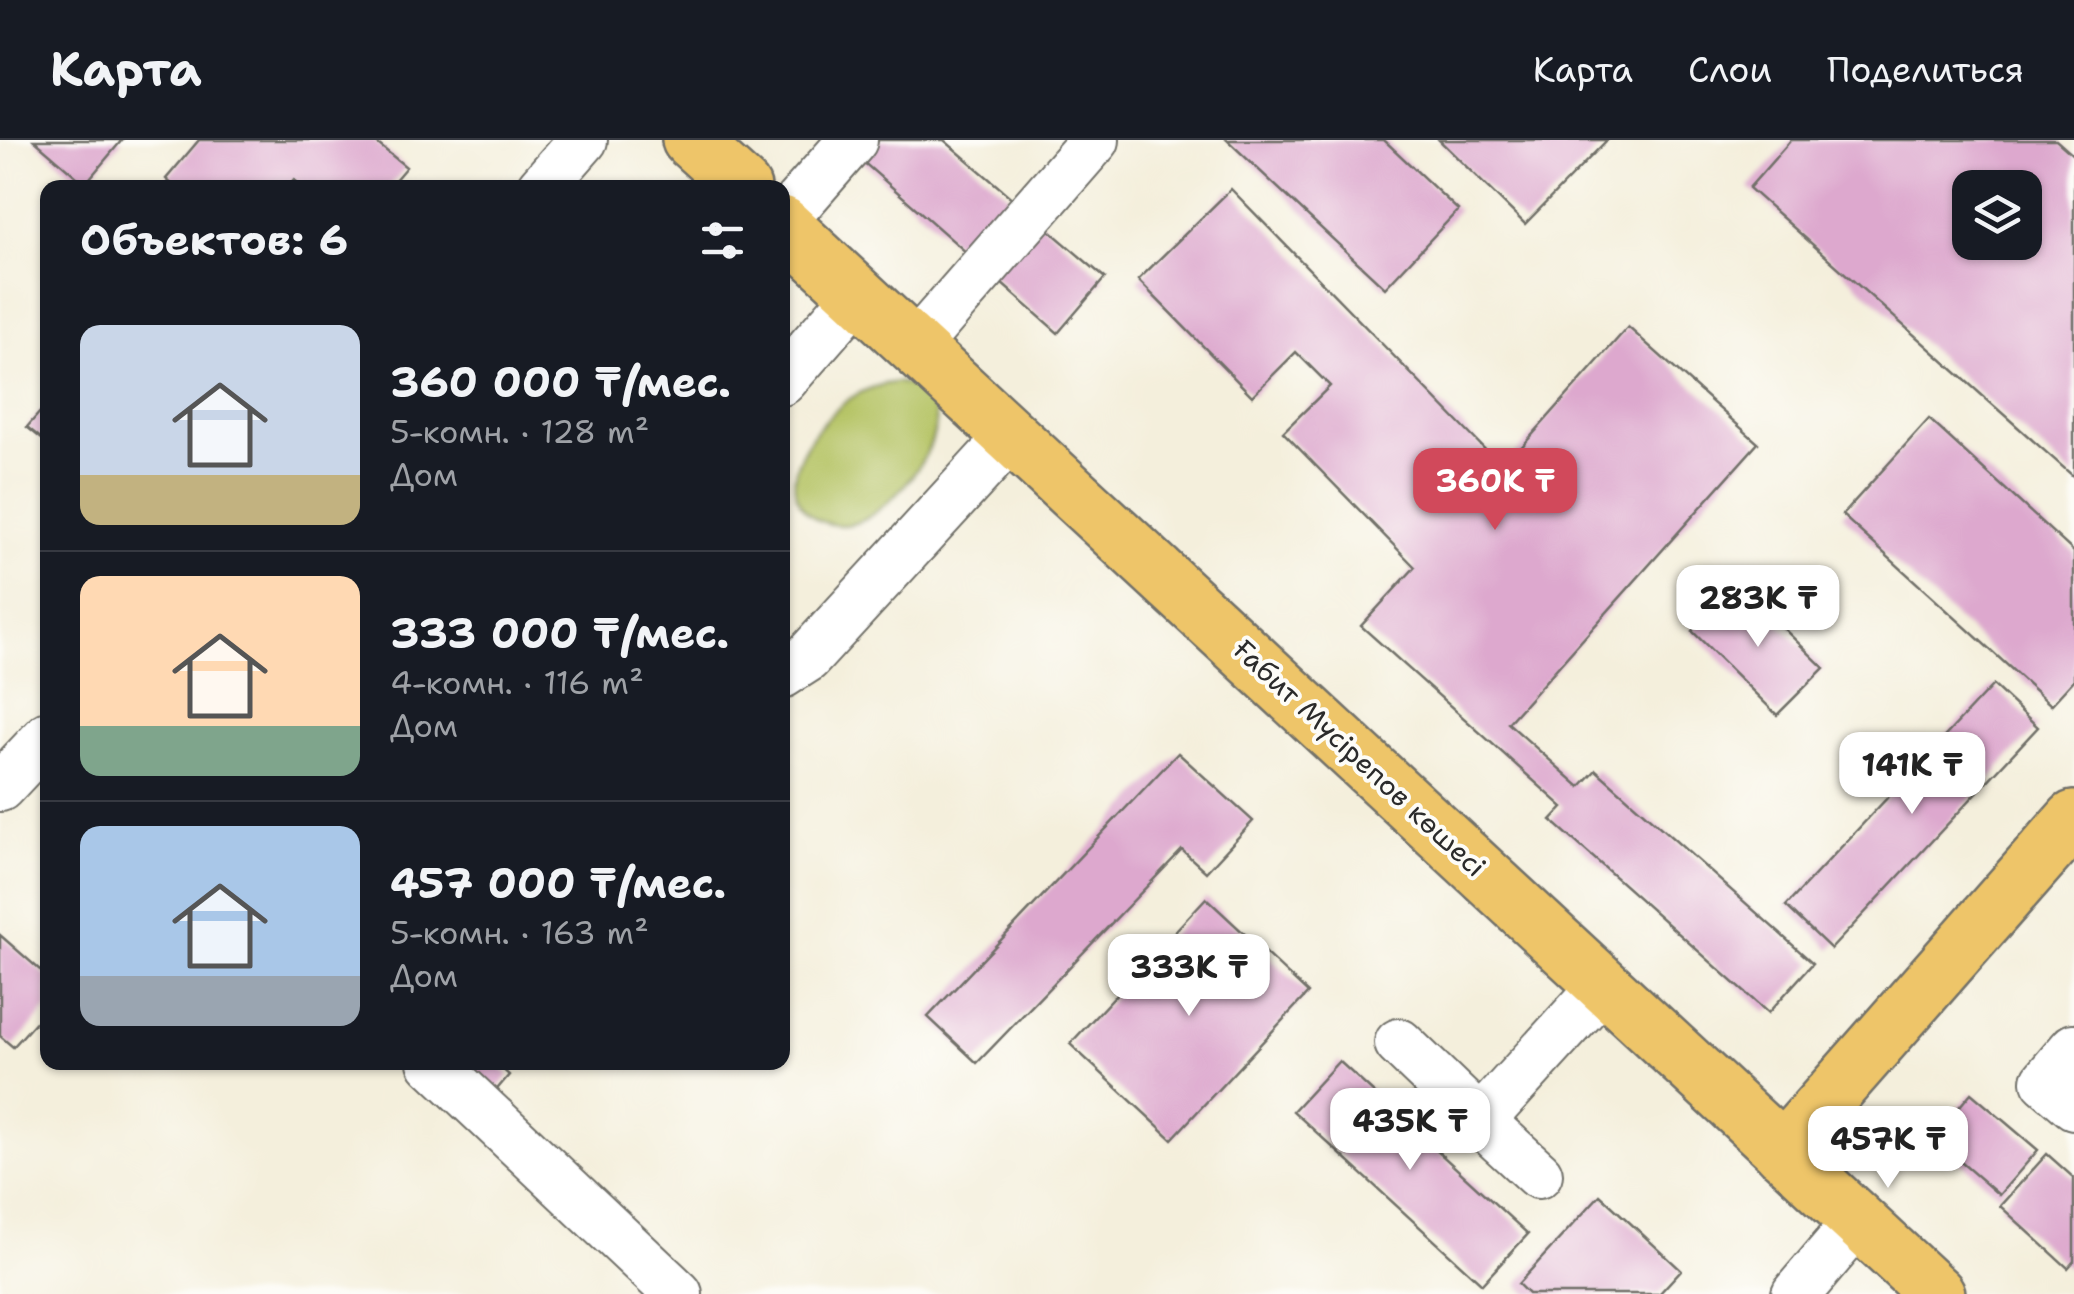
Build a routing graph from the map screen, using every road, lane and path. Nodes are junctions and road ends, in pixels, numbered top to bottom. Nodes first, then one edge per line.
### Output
1 (583, 140) edge
2 (690, 140) edge
3 (854, 140) edge
4 (1094, 140) edge
5 (549, 180) edge
6 (733, 180) edge
7 (790, 214) edge
8 (790, 230) edge
9 (859, 294) junction
10 (916, 345) junction
11 (790, 372) edge
12 (1013, 434) junction
13 (790, 669) edge
14 (40, 744) edge
15 (0, 787) edge
16 (2074, 818) edge
17 (1604, 985) junction
18 (1399, 1043) dead end
19 (2074, 1048) edge
20 (440, 1070) edge
21 (2074, 1104) edge
22 (1480, 1121) junction
23 (1782, 1151) junction
24 (1538, 1174) dead end
25 (1858, 1221) junction
26 (678, 1294) edge
27 (1796, 1294) edge
28 (1937, 1294) edge

1 - 5 street
2 - 6 main road
3 - 7 street
4 - 10 street
8 - 9 main road, Ғабит Мүсірепов көшесі
9 - 10 main road, Ғабит Мүсірепов көшесі
9 - 11 street
10 - 12 main road, Ғабит Мүсірепов көшесі
12 - 13 street
12 - 17 main road, Ғабит Мүсірепов көшесі
14 - 15 street
16 - 23 main road
17 - 22 street
17 - 23 main road, Ғабит Мүсірепов көшесі
18 - 22 street
19 - 21 street
20 - 26 street
22 - 24 street
23 - 25 main road, Ғабит Мүсірепов көшесі
25 - 27 street
25 - 28 main road, Ғабит Мүсірепов көшесі

